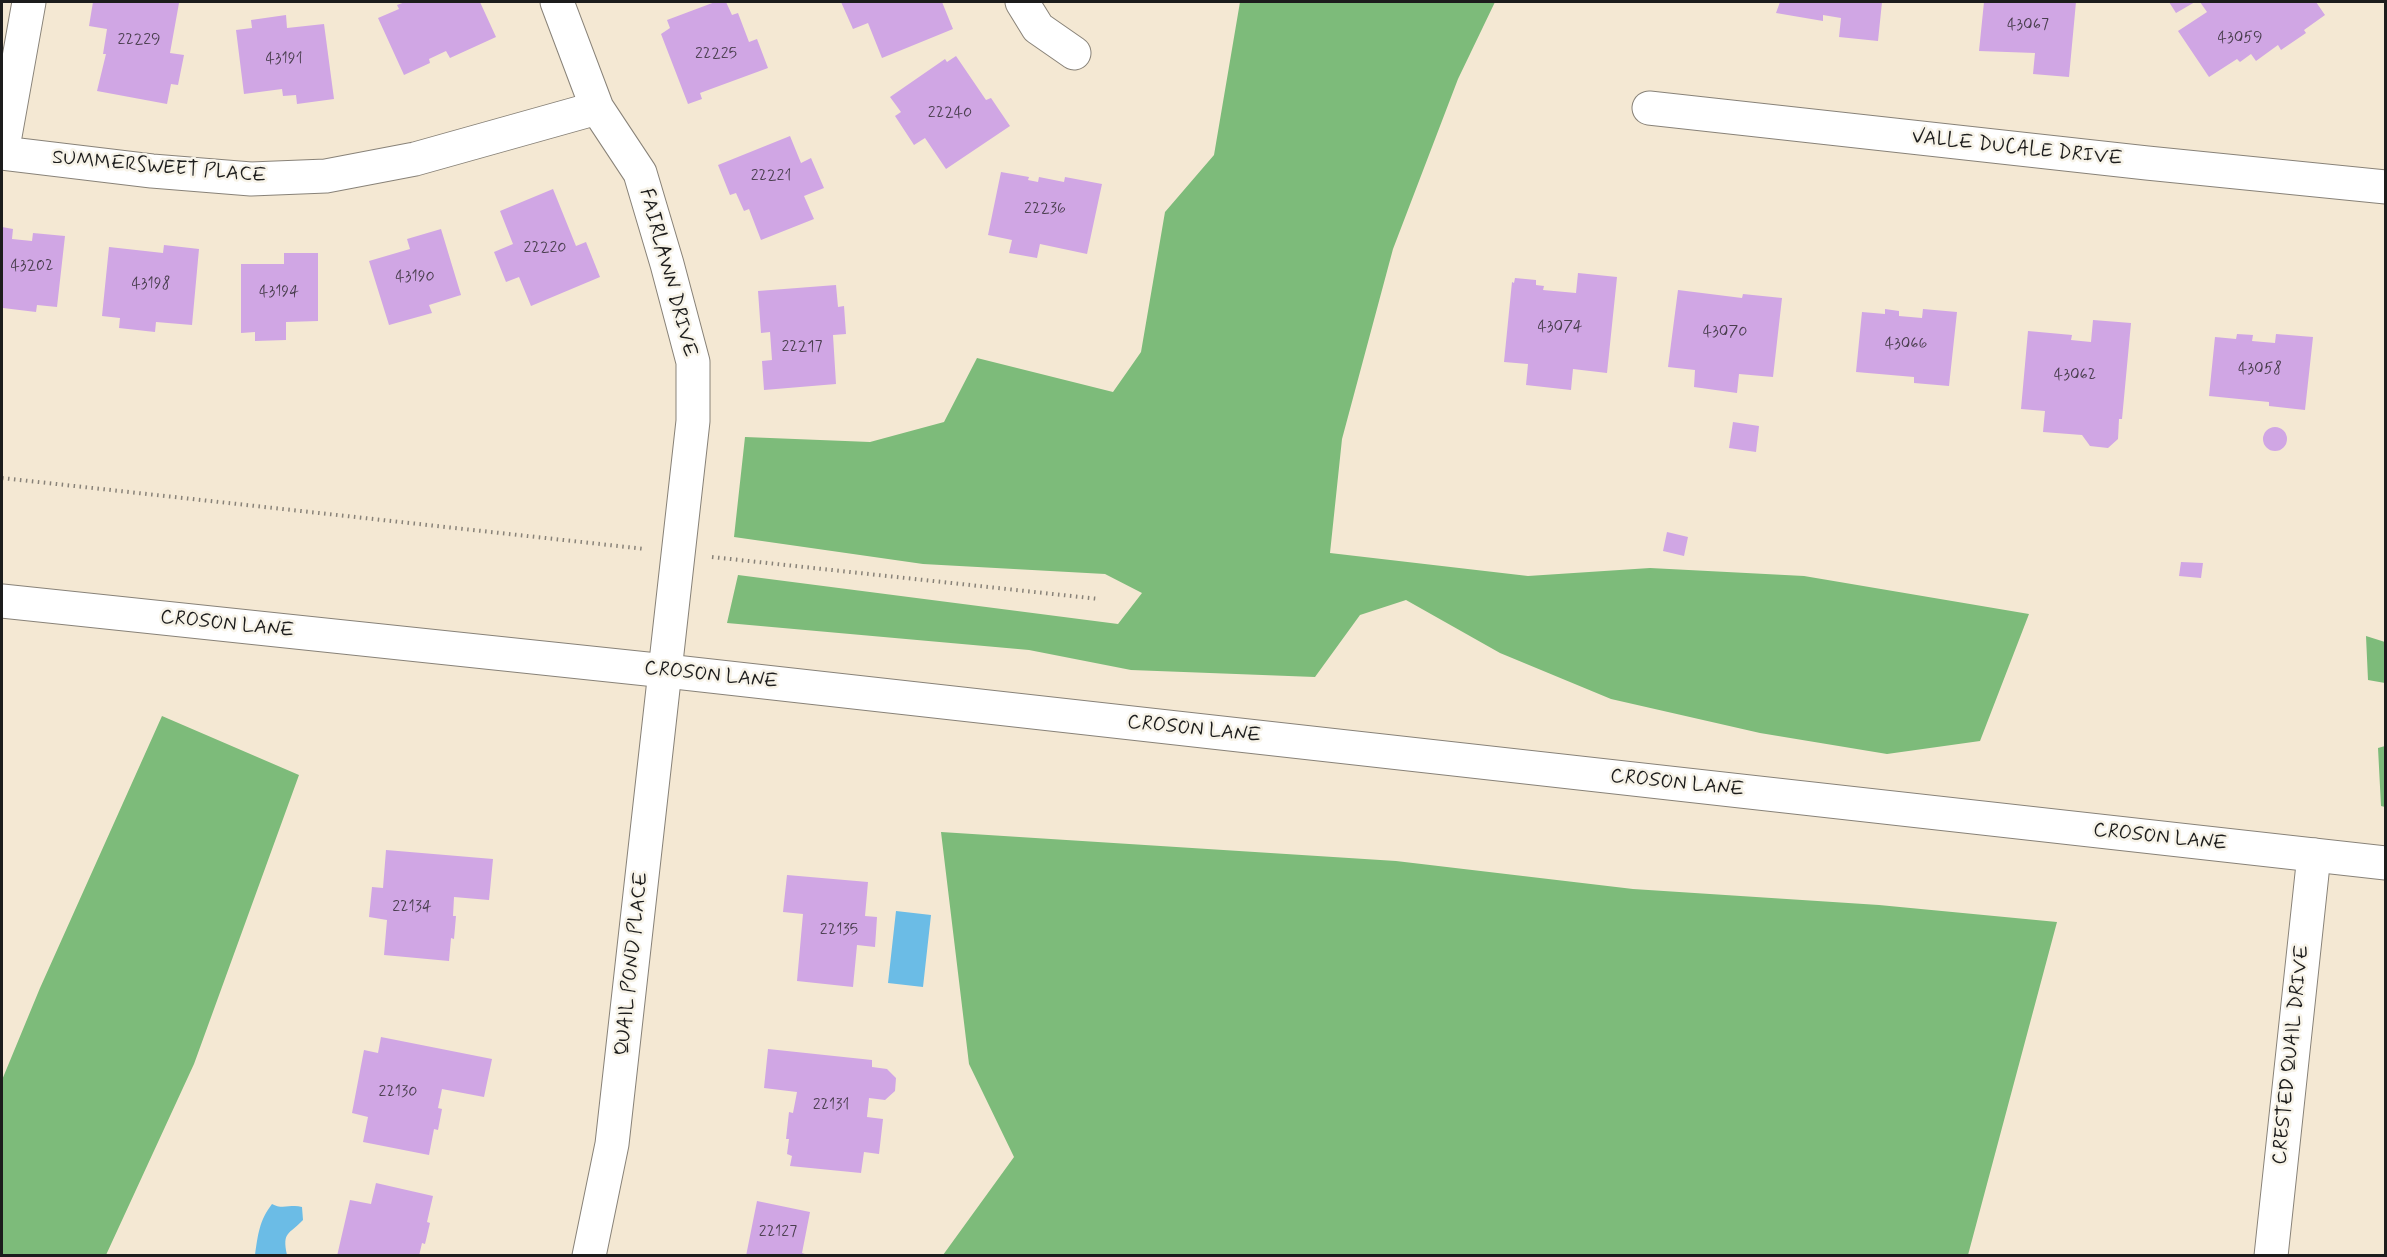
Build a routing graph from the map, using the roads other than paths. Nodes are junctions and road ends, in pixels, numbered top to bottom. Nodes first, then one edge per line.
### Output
1 (28, 2) edge
2 (557, 2) edge
3 (1022, 2) edge
4 (1074, 53) dead end
5 (597, 108) junction
6 (1649, 108) dead end
7 (2, 153) edge
8 (2385, 186) edge
9 (2, 601) edge
10 (666, 671) junction
11 (2314, 855) junction
12 (2385, 863) edge
13 (589, 1256) edge
14 (2271, 1256) edge

1 - 7 street
2 - 5 street, FAIRLAWN DRIVE
3 - 4 street
5 - 7 street, SUMMERSWEET PLACE
5 - 10 street, FAIRLAWN DRIVE
6 - 8 street, VALLE DUCALE DRIVE
9 - 10 street, CROSON LANE
10 - 11 street, CROSON LANE
10 - 13 street, QUAIL POND PLACE
11 - 12 street, CROSON LANE
11 - 14 street, CRESTED QUAIL DRIVE

